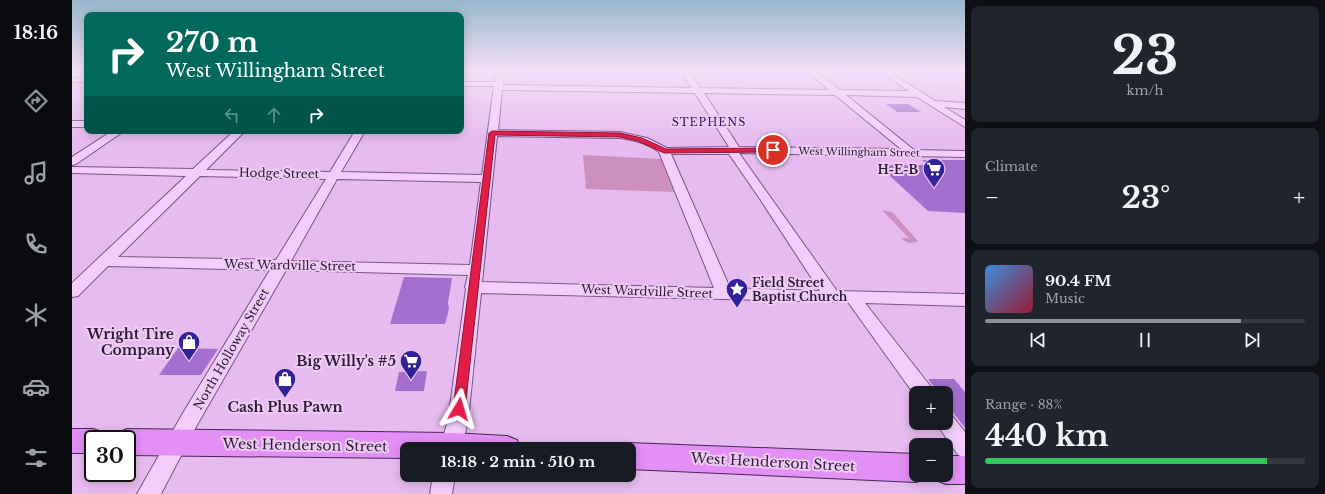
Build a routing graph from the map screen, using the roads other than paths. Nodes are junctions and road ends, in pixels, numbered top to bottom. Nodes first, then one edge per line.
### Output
1 (497, 94) edge
2 (699, 94) edge
3 (840, 94) edge
4 (918, 94) edge
5 (932, 103) junction
6 (965, 106) edge
7 (72, 124) edge
8 (84, 124) edge
9 (965, 124) edge
10 (492, 133) junction
11 (114, 134) edge
12 (237, 134) edge
13 (358, 134) edge
14 (664, 151) junction
15 (735, 151) junction
16 (913, 154) junction
17 (965, 154) edge
18 (72, 162) edge
19 (72, 170) edge
20 (198, 171) junction
21 (334, 175) junction
22 (486, 179) junction
23 (105, 261) junction
24 (280, 265) junction
25 (475, 270) junction
26 (473, 286) junction
27 (72, 292) edge
28 (724, 293) junction
29 (832, 296) junction
30 (852, 297) junction
31 (965, 300) edge
32 (919, 386) edge
33 (951, 430) edge
34 (72, 441) edge
35 (84, 442) edge
36 (136, 442) edge
37 (452, 442) edge
38 (178, 444) junction
39 (400, 446) edge
40 (965, 448) edge
41 (636, 456) edge
42 (909, 468) edge
43 (953, 470) edge
44 (965, 470) edge
45 (443, 482) edge
46 (148, 494) edge
47 (441, 494) edge

1 - 10 street
2 - 15 street
3 - 16 street
4 - 5 street
5 - 6 street
5 - 9 street
7 - 8 street
10 - 14 street, West Willingham Street
10 - 22 street
11 - 18 street
12 - 20 street
13 - 21 street, North Holloway Street
14 - 15 street, West Willingham Street
14 - 28 street
15 - 16 street, West Willingham Street
15 - 29 street
16 - 17 street, West Willingham Street
19 - 20 street, Hodge Street
20 - 21 street, Hodge Street
20 - 23 street
21 - 22 street, Hodge Street
21 - 24 street, North Holloway Street
22 - 25 street
23 - 24 street, West Wardville Street
23 - 27 street
24 - 25 street, West Wardville Street
24 - 38 street, North Holloway Street
25 - 26 street
26 - 28 street, West Wardville Street
26 - 37 street
28 - 29 street, West Wardville Street
29 - 30 street, West Wardville Street
30 - 31 street, West Wardville Street
30 - 32 street
33 - 40 street
34 - 35 main road
36 - 38 main road, West Henderson Street
38 - 39 main road, West Henderson Street
38 - 46 street, North Holloway Street
41 - 42 main road, West Henderson Street
43 - 44 main road
45 - 47 street

